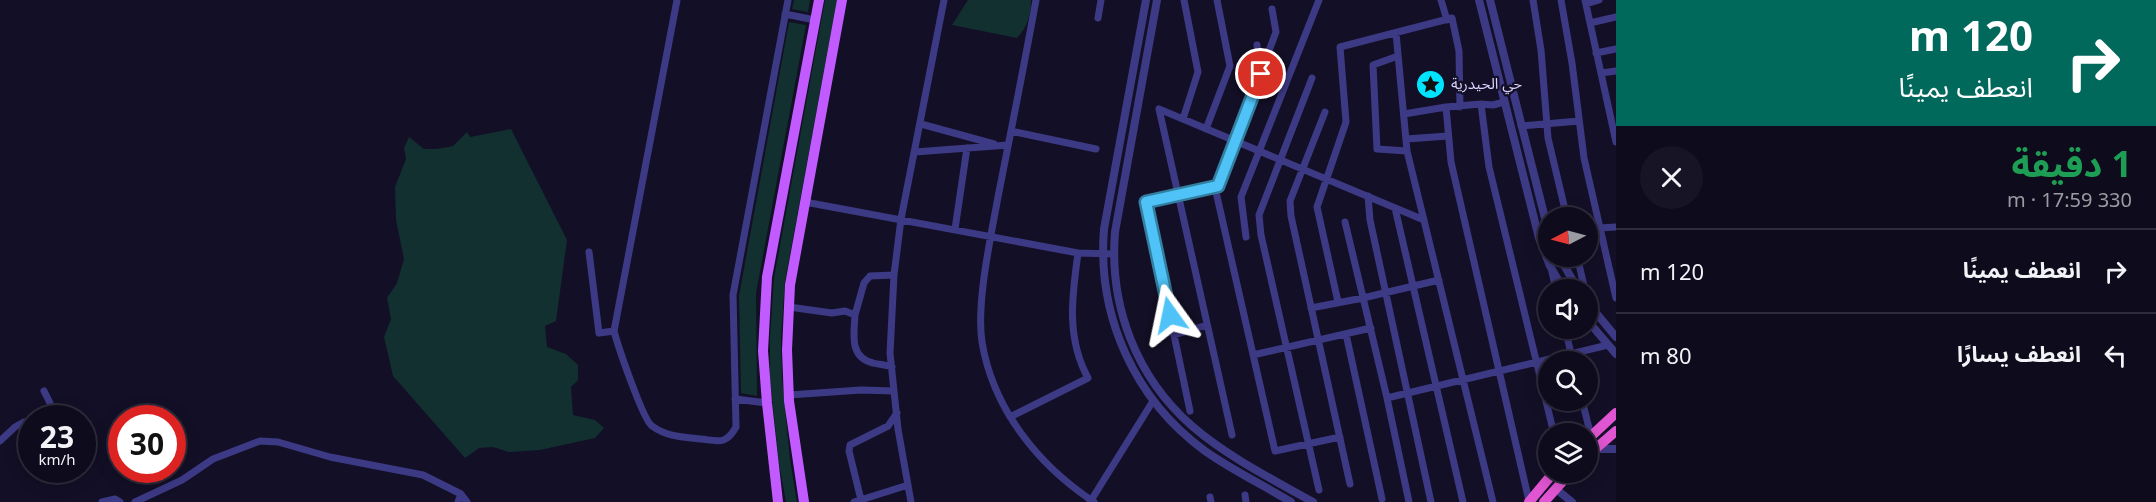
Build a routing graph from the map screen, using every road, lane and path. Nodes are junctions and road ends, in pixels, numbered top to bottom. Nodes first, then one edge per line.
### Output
1 (676, 0) edge
2 (788, 0) edge
3 (819, 0) edge
4 (842, 0) edge
5 (944, 0) edge
6 (1036, 0) edge
7 (1101, 0) edge
8 (1146, 0) edge
9 (1157, 0) edge
10 (1184, 0) edge
11 (1217, 0) edge
12 (1319, 0) edge
13 (1441, 0) edge
14 (1479, 0) edge
15 (1490, 0) edge
16 (1533, 0) edge
17 (1561, 0) edge
18 (1599, 0) edge
19 (1585, 2) edge
20 (1272, 9) dead end
21 (785, 14) junction
22 (1616, 17) edge
23 (1098, 18) dead end
24 (815, 20) junction
25 (1447, 20) junction
26 (1590, 23) junction
27 (1396, 33) junction
28 (1257, 45) dead end
29 (1616, 49) edge
30 (1596, 53) junction
31 (1398, 56) junction
32 (1616, 71) edge
33 (1601, 73) junction
34 (1261, 74) junction
35 (1312, 78) dead end
36 (1511, 86) junction
37 (1501, 89) junction
38 (1504, 102) junction
39 (1616, 102) edge
40 (1481, 104) junction
41 (1608, 104) junction
42 (1446, 107) junction
43 (1460, 107) junction
44 (1325, 112) dead end
45 (1404, 114) junction
46 (1183, 119) junction
47 (1579, 121) junction
48 (921, 124) junction
49 (1546, 124) junction
50 (1614, 125) edge
51 (1521, 126) junction
52 (1122, 129) junction
53 (1206, 129) junction
54 (1011, 131) junction
55 (1133, 131) junction
56 (1448, 136) junction
57 (1406, 139) junction
58 (1235, 141) junction
59 (1616, 142) edge
60 (1008, 145) junction
61 (999, 146) junction
62 (967, 148) junction
63 (1096, 149) dead end
64 (1258, 151) junction
65 (1407, 151) junction
66 (915, 153) junction
67 (1281, 160) junction
68 (1303, 169) junction
69 (1327, 178) junction
70 (1218, 186) junction
71 (1178, 195) junction
72 (1368, 196) junction
73 (805, 202) junction
74 (1542, 207) edge
75 (1565, 207) edge
76 (1395, 208) junction
77 (901, 219) junction
78 (1424, 220) junction
79 (1346, 222) dead end
80 (1616, 227) edge
81 (1599, 228) junction
82 (955, 229) junction
83 (1538, 232) edge
84 (991, 236) junction
85 (1246, 237) dead end
86 (589, 252) dead end
87 (1078, 253) junction
88 (1103, 254) junction
89 (1114, 254) junction
90 (894, 275) junction
91 (1439, 280) junction
92 (1413, 286) junction
93 (1385, 292) junction
94 (1616, 294) edge
95 (1363, 298) junction
96 (1338, 302) junction
97 (789, 307) junction
98 (1311, 308) junction
99 (855, 315) junction
100 (1598, 315) edge
101 (1207, 325) junction
102 (1371, 328) junction
103 (614, 331) junction
104 (1598, 333) edge
105 (1174, 334) junction
106 (1346, 334) junction
107 (1616, 337) edge
108 (1318, 340) junction
109 (1608, 345) junction
110 (1287, 347) junction
111 (1591, 351) edge
112 (1616, 354) edge
113 (1253, 355) junction
114 (1537, 362) junction
115 (892, 367) junction
116 (1499, 371) junction
117 (1463, 380) junction
118 (1437, 386) junction
119 (44, 391) dead end
120 (894, 391) junction
121 (1407, 393) junction
122 (789, 395) junction
123 (1387, 398) junction
124 (735, 399) junction
125 (1153, 401) junction
126 (766, 403) junction
127 (50, 405) edge
128 (1190, 411) dead end
129 (897, 413) junction
130 (1616, 413) edge
131 (1010, 417) junction
132 (1551, 423) edge
133 (18, 425) edge
134 (1598, 430) edge
135 (1616, 430) edge
136 (1232, 435) dead end
137 (1340, 437) junction
138 (0, 441) edge
139 (1309, 444) junction
140 (1598, 447) edge
141 (1616, 449) edge
142 (1598, 452) edge
143 (1545, 483) edge
144 (1350, 484) dead end
145 (908, 486) junction
146 (1319, 490) dead end
147 (461, 494) junction
148 (1563, 497) edge
149 (1382, 499) dead end
150 (857, 501) edge
151 (1091, 501) edge
152 (102, 502) edge
153 (120, 502) edge
154 (135, 502) edge
155 (458, 502) edge
156 (467, 502) edge
157 (778, 502) edge
158 (804, 502) edge
159 (912, 502) edge
160 (1291, 502) edge
161 (1313, 502) edge
162 (1409, 502) edge
163 (1431, 502) edge
164 (1463, 502) edge
165 (1493, 502) edge
166 (1529, 502) edge
167 (1544, 502) edge

1 - 103 street
2 - 21 street
3 - 24 main road
4 - 73 main road
5 - 48 street
6 - 54 street
7 - 23 street
8 - 52 street
9 - 55 street
10 - 46 street
11 - 53 street
12 - 64 street
13 - 25 street
14 - 37 street
15 - 36 street
16 - 49 street
17 - 47 street
18 - 19 street
19 - 26 street
20 - 34 street
21 - 24 street
21 - 124 street
22 - 26 street
24 - 126 main road
25 - 27 street
25 - 43 street
26 - 30 street
27 - 31 street
27 - 69 street
28 - 34 street
29 - 30 street
30 - 33 street
31 - 45 street
31 - 65 street
32 - 33 street
33 - 41 street
34 - 58 street
35 - 67 street
36 - 37 street
36 - 51 street
37 - 38 street
38 - 40 street
38 - 83 street
39 - 41 street
40 - 43 street
40 - 114 street
41 - 50 street
42 - 43 street
42 - 45 street
42 - 56 street
44 - 68 street
45 - 57 street
46 - 53 street
46 - 71 street
47 - 49 street
47 - 81 street
48 - 61 street
48 - 66 street
49 - 51 street
49 - 75 street
50 - 59 street
51 - 74 street
52 - 55 street
52 - 88 street
53 - 58 street
54 - 60 street
54 - 63 street
55 - 89 street
56 - 57 street
56 - 116 street
57 - 65 street
58 - 64 street
58 - 70 street
60 - 61 street
60 - 84 street
61 - 62 street
62 - 66 street
62 - 82 street
64 - 67 street
64 - 85 street
65 - 78 street
66 - 77 street
67 - 68 street
67 - 110 street
68 - 69 street
68 - 98 street
69 - 72 street
69 - 96 street
70 - 71 street
70 - 113 street
71 - 101 street
71 - 105 street
72 - 76 street
72 - 93 street
73 - 77 street
73 - 97 main road
76 - 78 street
76 - 92 street
77 - 82 street
77 - 90 street
78 - 91 street
79 - 95 street
80 - 81 street
81 - 94 street
82 - 84 street
84 - 87 street
84 - 131 street
86 - 103 street
87 - 88 street
87 - 131 street
88 - 89 street
88 - 125 street
89 - 161 street
90 - 99 street
90 - 115 street
91 - 92 street
91 - 117 street
92 - 93 street
92 - 118 street
93 - 95 street
93 - 121 street
95 - 96 street
95 - 102 street
96 - 98 street
97 - 99 street
97 - 122 main road
98 - 108 street
99 - 115 street
100 - 107 street
101 - 105 street
101 - 136 street
102 - 106 street
102 - 123 street
103 - 124 street
104 - 109 street
105 - 128 street
106 - 108 street
106 - 149 street
108 - 110 street
108 - 137 street
109 - 111 street
109 - 112 street
110 - 113 street
110 - 139 street
113 - 139 street
114 - 116 street
114 - 132 street
115 - 120 street
116 - 117 street
116 - 166 street
117 - 118 street
117 - 165 street
118 - 121 street
118 - 164 street
119 - 127 street
120 - 122 street
120 - 129 street
121 - 123 street
121 - 163 street
122 - 158 main road
123 - 162 street
124 - 126 street
125 - 151 street
125 - 160 street
126 - 157 main road
129 - 145 street
129 - 150 street
130 - 134 highway
131 - 151 street
133 - 138 street
135 - 140 highway
137 - 139 street
137 - 144 street
139 - 146 street
141 - 142 street
143 - 166 highway
145 - 150 street
145 - 159 street
147 - 154 street
147 - 155 street
147 - 156 street
148 - 167 highway
152 - 153 street

